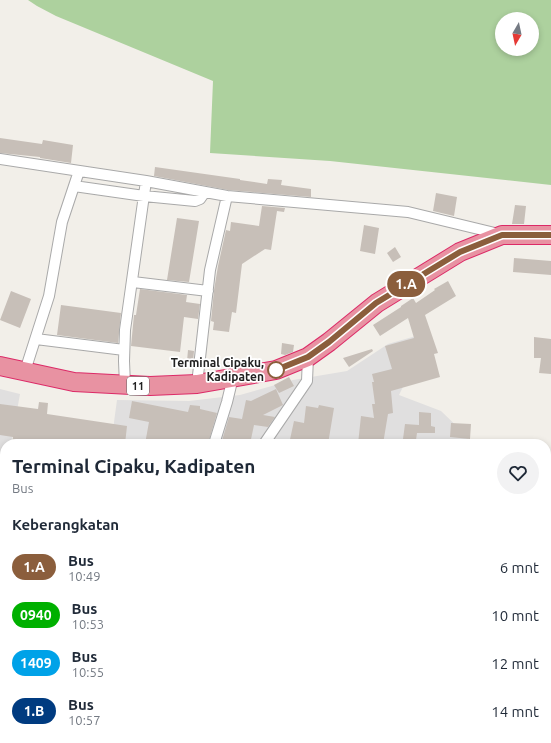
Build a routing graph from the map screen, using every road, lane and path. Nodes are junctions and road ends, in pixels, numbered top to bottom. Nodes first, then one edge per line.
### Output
1 (0, 159) edge
2 (79, 171) junction
3 (146, 181) junction
4 (74, 186) junction
5 (205, 192) junction
6 (144, 196) junction
7 (226, 196) junction
8 (502, 235) junction
9 (551, 236) edge
10 (133, 282) junction
11 (208, 291) junction
12 (36, 339) junction
13 (124, 350) junction
14 (308, 357) junction
15 (0, 366) edge
16 (25, 372) junction
17 (233, 377) junction
18 (197, 384) junction
19 (126, 385) junction
20 (216, 439) edge
21 (267, 439) edge

1 - 2 street
2 - 3 street
2 - 4 street
3 - 5 street
3 - 6 street
4 - 6 street
4 - 12 street
5 - 6 street
5 - 7 street
6 - 10 street
7 - 8 street
7 - 11 street
8 - 9 highway, 11
8 - 14 highway, 11
10 - 11 street
10 - 13 street
11 - 18 street
12 - 13 street
12 - 16 street
13 - 19 street
14 - 17 highway, 11
14 - 21 street
15 - 16 highway, 11
16 - 19 highway, 11
17 - 18 highway, 11
17 - 20 street
18 - 19 highway, 11

